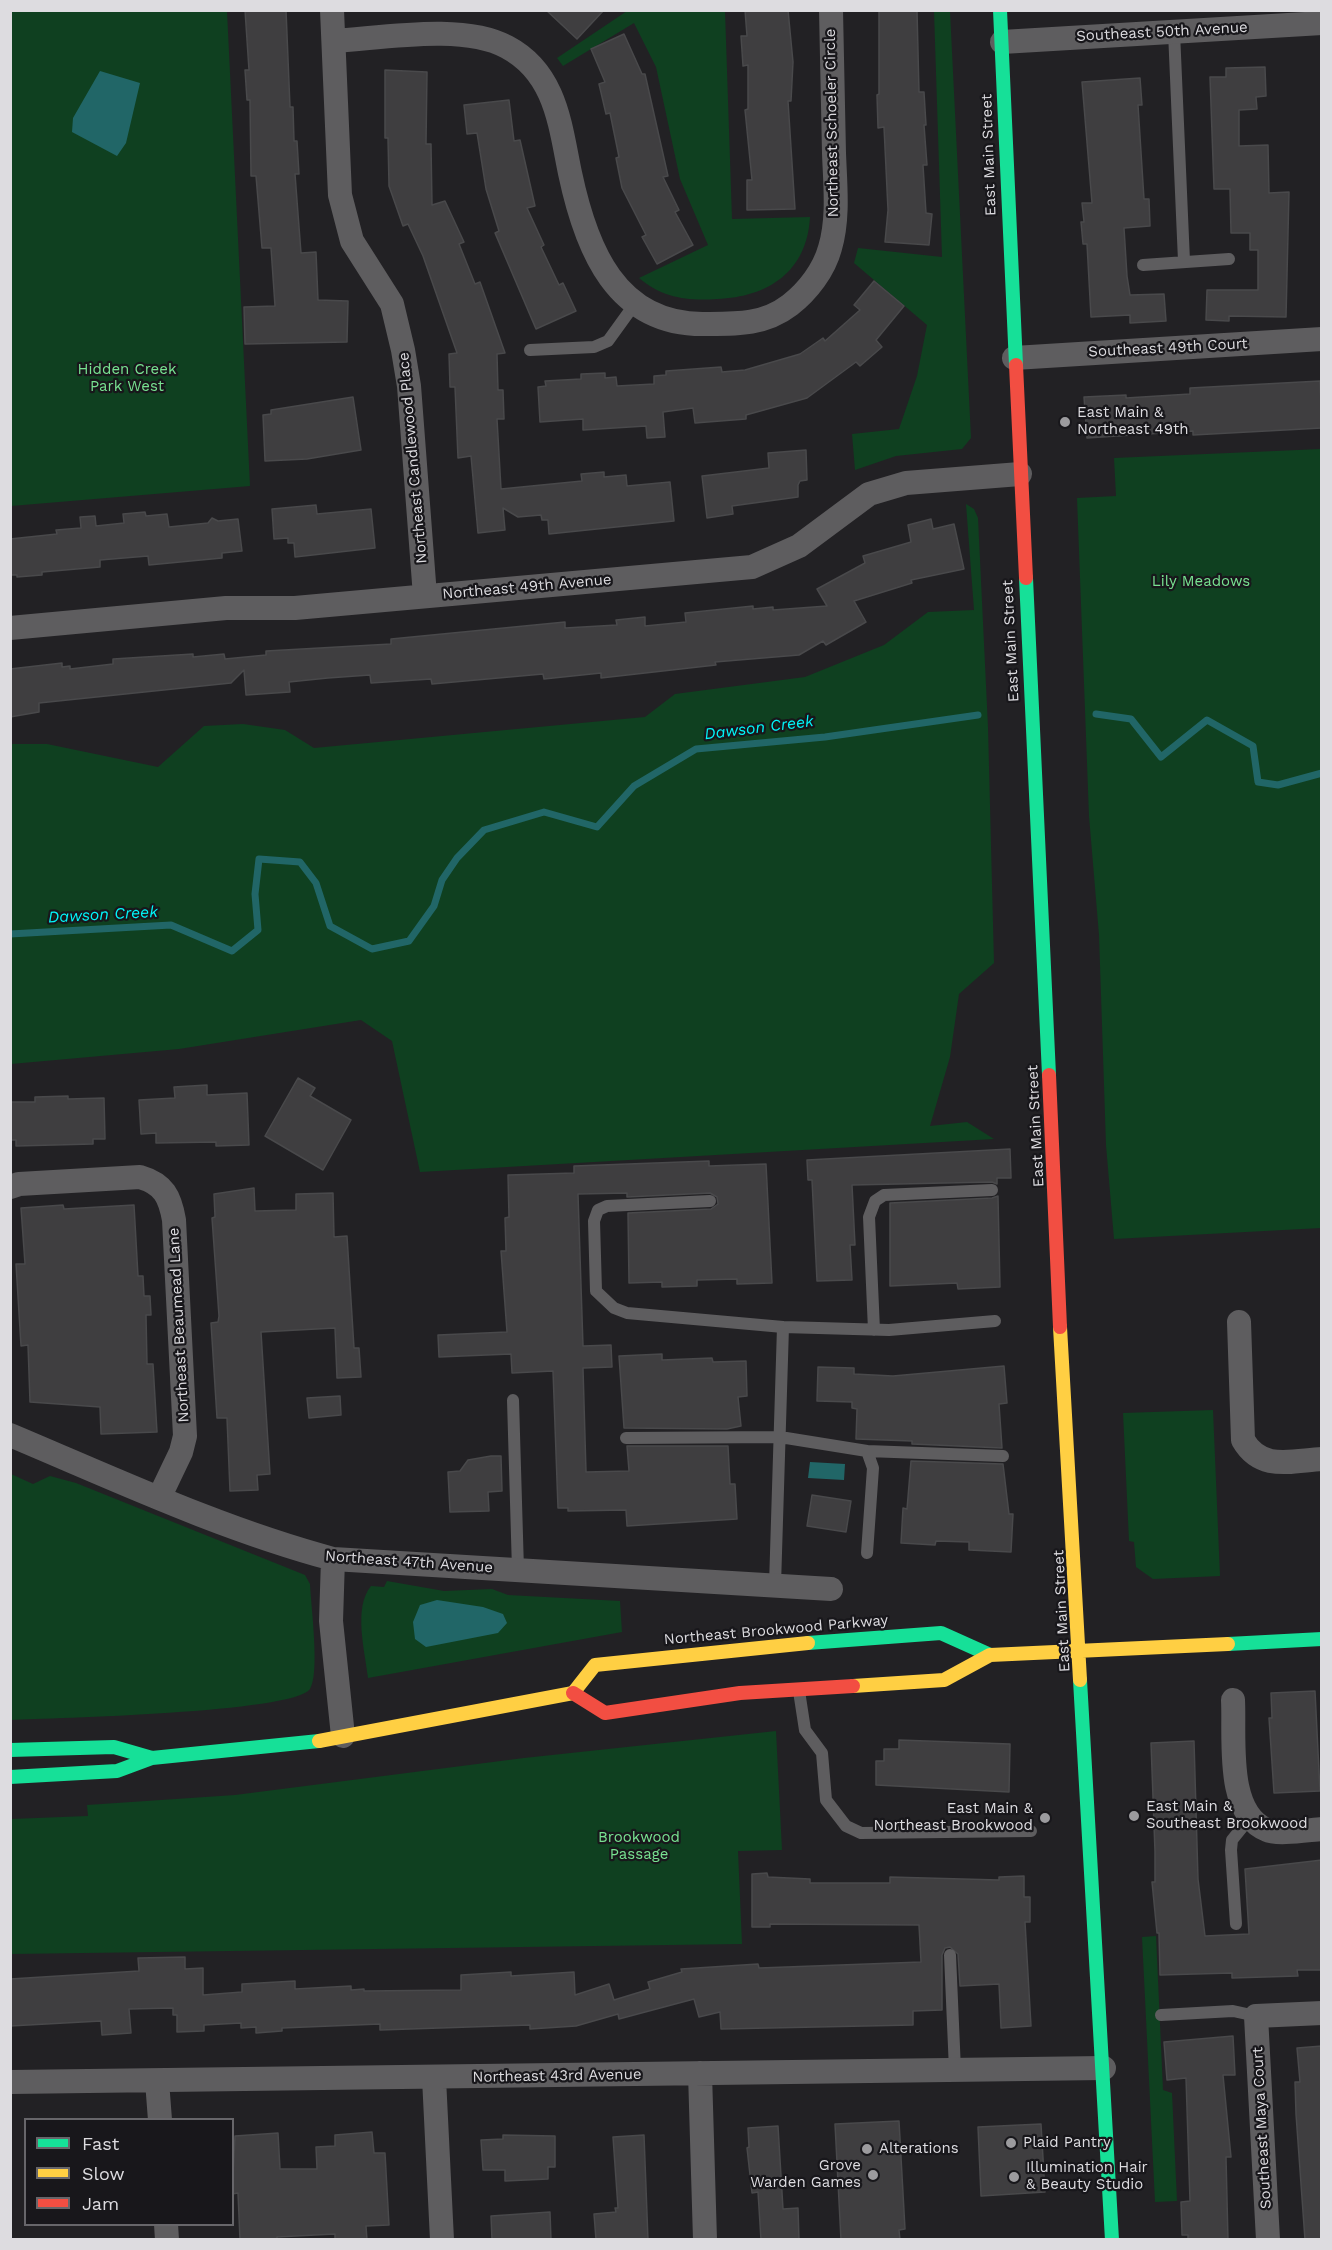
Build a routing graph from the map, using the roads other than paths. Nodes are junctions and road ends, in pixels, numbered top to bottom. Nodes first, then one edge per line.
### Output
1 (332, 10) edge
2 (831, 10) edge
3 (1000, 10) edge
4 (1322, 23) edge
5 (1174, 32) junction
6 (334, 41) junction
7 (1002, 42) junction
8 (1229, 259) dead end
9 (1184, 261) junction
10 (1143, 265) dead end
11 (634, 305) junction
12 (1322, 339) edge
13 (530, 350) dead end
14 (1014, 358) junction
15 (1020, 474) junction
16 (425, 596) junction
17 (10, 628) edge
18 (15, 1186) edge
19 (992, 1190) dead end
20 (710, 1201) dead end
21 (995, 1321) dead end
22 (1239, 1322) dead end
23 (783, 1327) junction
24 (874, 1330) junction
25 (513, 1400) dead end
26 (10, 1435) edge
27 (780, 1437) junction
28 (626, 1438) dead end
29 (867, 1451) junction
30 (1003, 1456) dead end
31 (1322, 1459) edge
32 (159, 1498) junction
33 (867, 1553) dead end
34 (333, 1559) junction
35 (518, 1570) junction
36 (775, 1585) junction
37 (831, 1588) dead end
38 (1322, 1639) edge
39 (1080, 1651) junction
40 (990, 1655) junction
41 (798, 1688) junction
42 (573, 1693) junction
43 (1233, 1700) dead end
44 (343, 1736) junction
45 (10, 1750) edge
46 (152, 1758) junction
47 (10, 1777) edge
48 (1248, 1819) junction
49 (1322, 1829) edge
50 (1031, 1831) dead end
51 (1236, 1924) dead end
52 (950, 1955) dead end
53 (1322, 2013) edge
54 (1161, 2015) dead end
55 (1256, 2016) junction
56 (1104, 2068) junction
57 (955, 2070) junction
58 (700, 2073) junction
59 (434, 2078) junction
60 (157, 2081) junction
61 (10, 2082) edge
62 (160, 2118) edge
63 (442, 2240) edge
64 (705, 2240) edge
65 (1112, 2240) edge
66 (1268, 2240) edge

1 - 6 street, Northeast Candlewood Place
2 - 11 street, Northeast Schoeler Circle
3 - 7 main road, East Main Street
4 - 5 street, Southeast 50th Avenue
5 - 7 street, Southeast 50th Avenue
5 - 9 lane
6 - 11 street, Northeast Schoeler Circle
6 - 16 street, Northeast Candlewood Place
7 - 14 main road, East Main Street
8 - 9 lane
9 - 10 lane
11 - 13 lane
12 - 14 street, Southeast 49th Court
14 - 15 main road, East Main Street
15 - 16 street, Northeast 49th Avenue
15 - 39 main road, East Main Street
16 - 17 street, Northeast 49th Avenue
18 - 32 street, Northeast Beaumead Lane
19 - 24 lane
20 - 23 lane
21 - 24 lane
22 - 31 street
23 - 24 lane
23 - 27 lane
25 - 35 lane
26 - 32 street, Northeast 47th Avenue
27 - 28 lane
27 - 29 lane
27 - 36 lane
29 - 30 lane
29 - 33 lane
32 - 34 street, Northeast 47th Avenue
34 - 35 street, Northeast 47th Avenue
34 - 44 street
35 - 36 street, Northeast 47th Avenue
36 - 37 street, Northeast 47th Avenue
38 - 39 main road, Northeast Brookwood Parkway
39 - 40 main road, Northeast Brookwood Parkway
39 - 56 main road, East Main Street
40 - 41 main road, Northeast Brookwood Parkway
40 - 42 main road, Northeast Brookwood Parkway
41 - 42 main road, Northeast Brookwood Parkway
41 - 50 lane
42 - 44 main road
43 - 48 street
44 - 46 main road
45 - 46 main road
46 - 47 main road
48 - 49 street
48 - 51 lane
52 - 57 lane
53 - 55 street
54 - 55 lane
55 - 66 street, Southeast Maya Court
56 - 57 street, Northeast 43rd Avenue
56 - 65 main road, East Main Street
57 - 58 street, Northeast 43rd Avenue
58 - 59 street, Northeast 43rd Avenue
58 - 64 street
59 - 60 street, Northeast 43rd Avenue
59 - 63 street
60 - 61 street, Northeast 43rd Avenue
60 - 62 street

